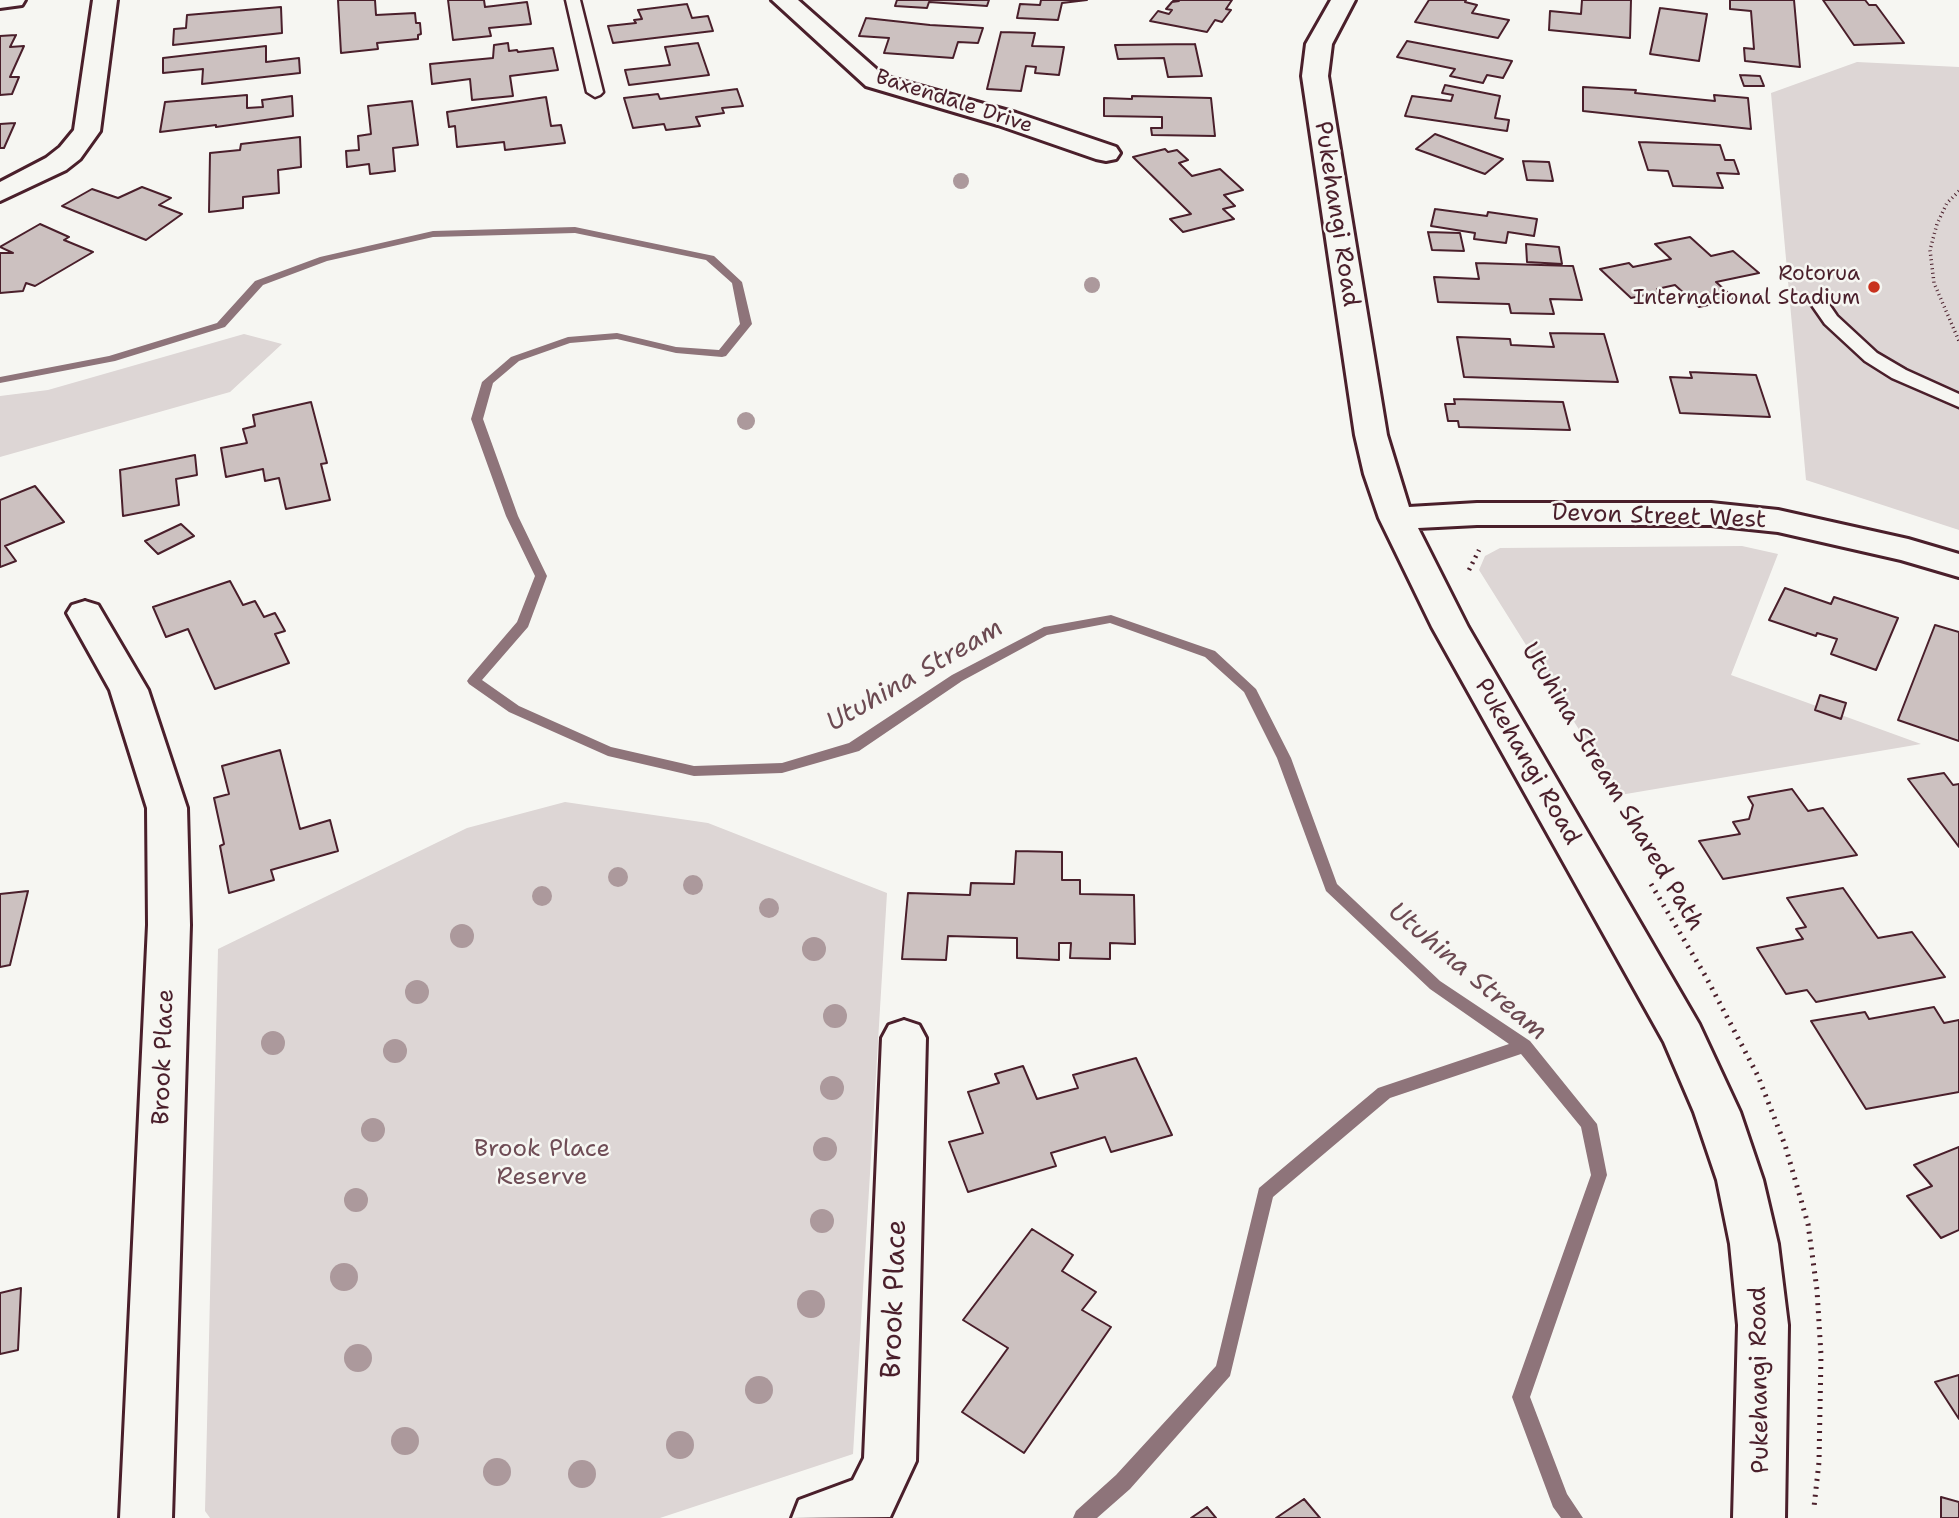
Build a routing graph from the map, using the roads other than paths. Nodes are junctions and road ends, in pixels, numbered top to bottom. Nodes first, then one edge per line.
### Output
1 (13, 0) edge
2 (104, 0) edge
3 (573, 0) edge
4 (784, 0) edge
5 (1343, 0) edge
6 (0, 1) edge
7 (596, 92) dead end
8 (1106, 153) dead end
9 (0, 193) edge
10 (1818, 300) dead end
11 (1959, 401) edge
12 (1395, 519) junction
13 (1959, 566) edge
14 (85, 613) dead end
15 (904, 1038) dead end
16 (146, 1518) edge
17 (818, 1518) edge
18 (1759, 1518) edge

1 - 6 main road
2 - 9 main road
3 - 7 lane
4 - 8 main road, Baxendale Drive
5 - 12 main road, Pukehangi Road
10 - 11 lane
12 - 13 main road, Devon Street West
12 - 18 main road, Pukehangi Road
14 - 16 main road, Brook Place
15 - 17 main road, Brook Place

